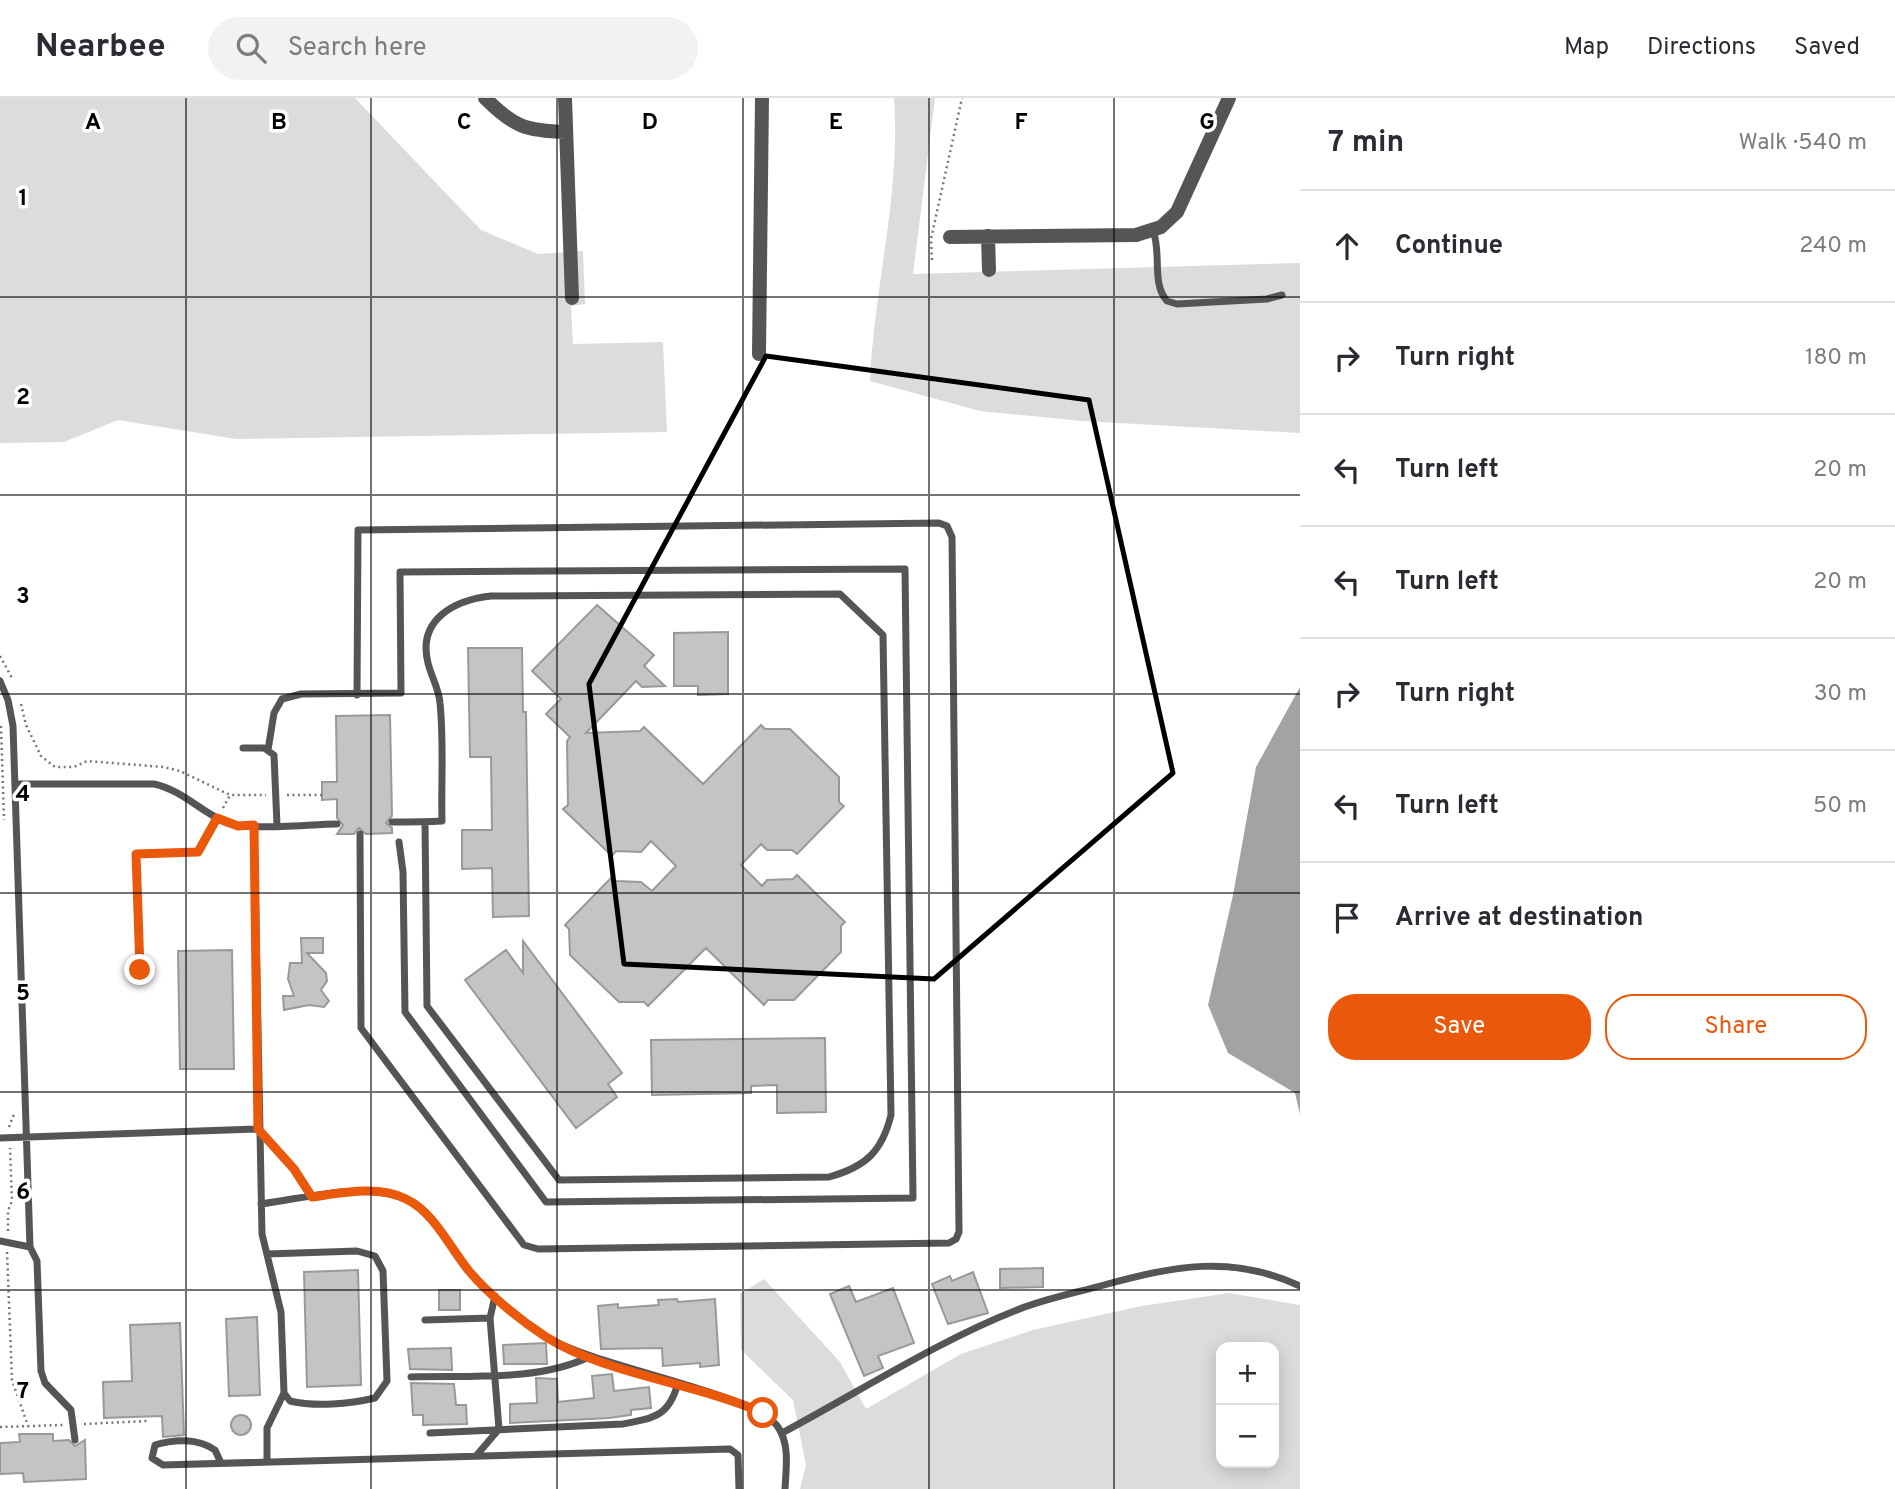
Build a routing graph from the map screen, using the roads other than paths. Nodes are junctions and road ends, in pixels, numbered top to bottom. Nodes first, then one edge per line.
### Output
1 (485, 98) edge
2 (565, 98) edge
3 (762, 98) edge
4 (1228, 98) edge
5 (566, 132) junction
6 (1153, 231) junction
7 (988, 236) junction
8 (950, 237) dead end
9 (989, 270) dead end
10 (1282, 295) dead end
11 (572, 298) dead end
12 (759, 354) dead end
13 (0, 681) edge
14 (357, 695) junction
15 (243, 748) dead end
16 (268, 750) junction
17 (15, 784) junction
18 (392, 822) dead end
19 (425, 822) junction
20 (337, 824) dead end
21 (254, 825) junction
22 (277, 825) junction
23 (360, 834) dead end
24 (399, 842) dead end
25 (258, 1129) junction
26 (26, 1137) junction
27 (0, 1138) edge
28 (312, 1197) junction
29 (261, 1204) junction
30 (4, 1242) edge
31 (30, 1247) junction
32 (267, 1254) junction
33 (1300, 1286) edge
34 (495, 1296) junction
35 (490, 1318) junction
36 (425, 1320) dead end
37 (589, 1357) junction
38 (496, 1374) junction
39 (411, 1377) dead end
40 (678, 1383) junction
41 (285, 1393) junction
42 (499, 1430) junction
43 (430, 1433) dead end
44 (782, 1433) junction
45 (75, 1440) dead end
46 (476, 1456) junction
47 (267, 1462) junction
48 (221, 1464) junction
49 (739, 1489) edge
50 (785, 1489) edge

1 - 5 street
2 - 5 street
3 - 12 street
4 - 6 street
5 - 11 street
6 - 7 street
6 - 10 lane
7 - 8 street
7 - 9 street
13 - 17 lane
14 - 16 lane
14 - 23 lane
14 - 24 lane
15 - 16 lane
16 - 22 lane
17 - 21 lane
17 - 26 lane
18 - 19 lane
19 - 19 lane
20 - 22 lane
21 - 22 lane
21 - 25 lane
25 - 26 lane
25 - 28 lane
25 - 29 lane
26 - 27 lane
26 - 31 lane
28 - 29 lane
28 - 34 lane
29 - 32 lane
30 - 31 lane
31 - 45 lane
32 - 41 lane
32 - 41 lane
33 - 44 lane
34 - 35 lane
34 - 37 lane
35 - 36 lane
35 - 38 lane
37 - 38 lane
37 - 40 lane
38 - 39 lane
38 - 42 lane
40 - 42 lane
40 - 44 lane
41 - 47 lane
42 - 43 lane
42 - 46 lane
44 - 50 lane
46 - 47 lane
46 - 49 lane
47 - 48 lane
48 - 48 lane

